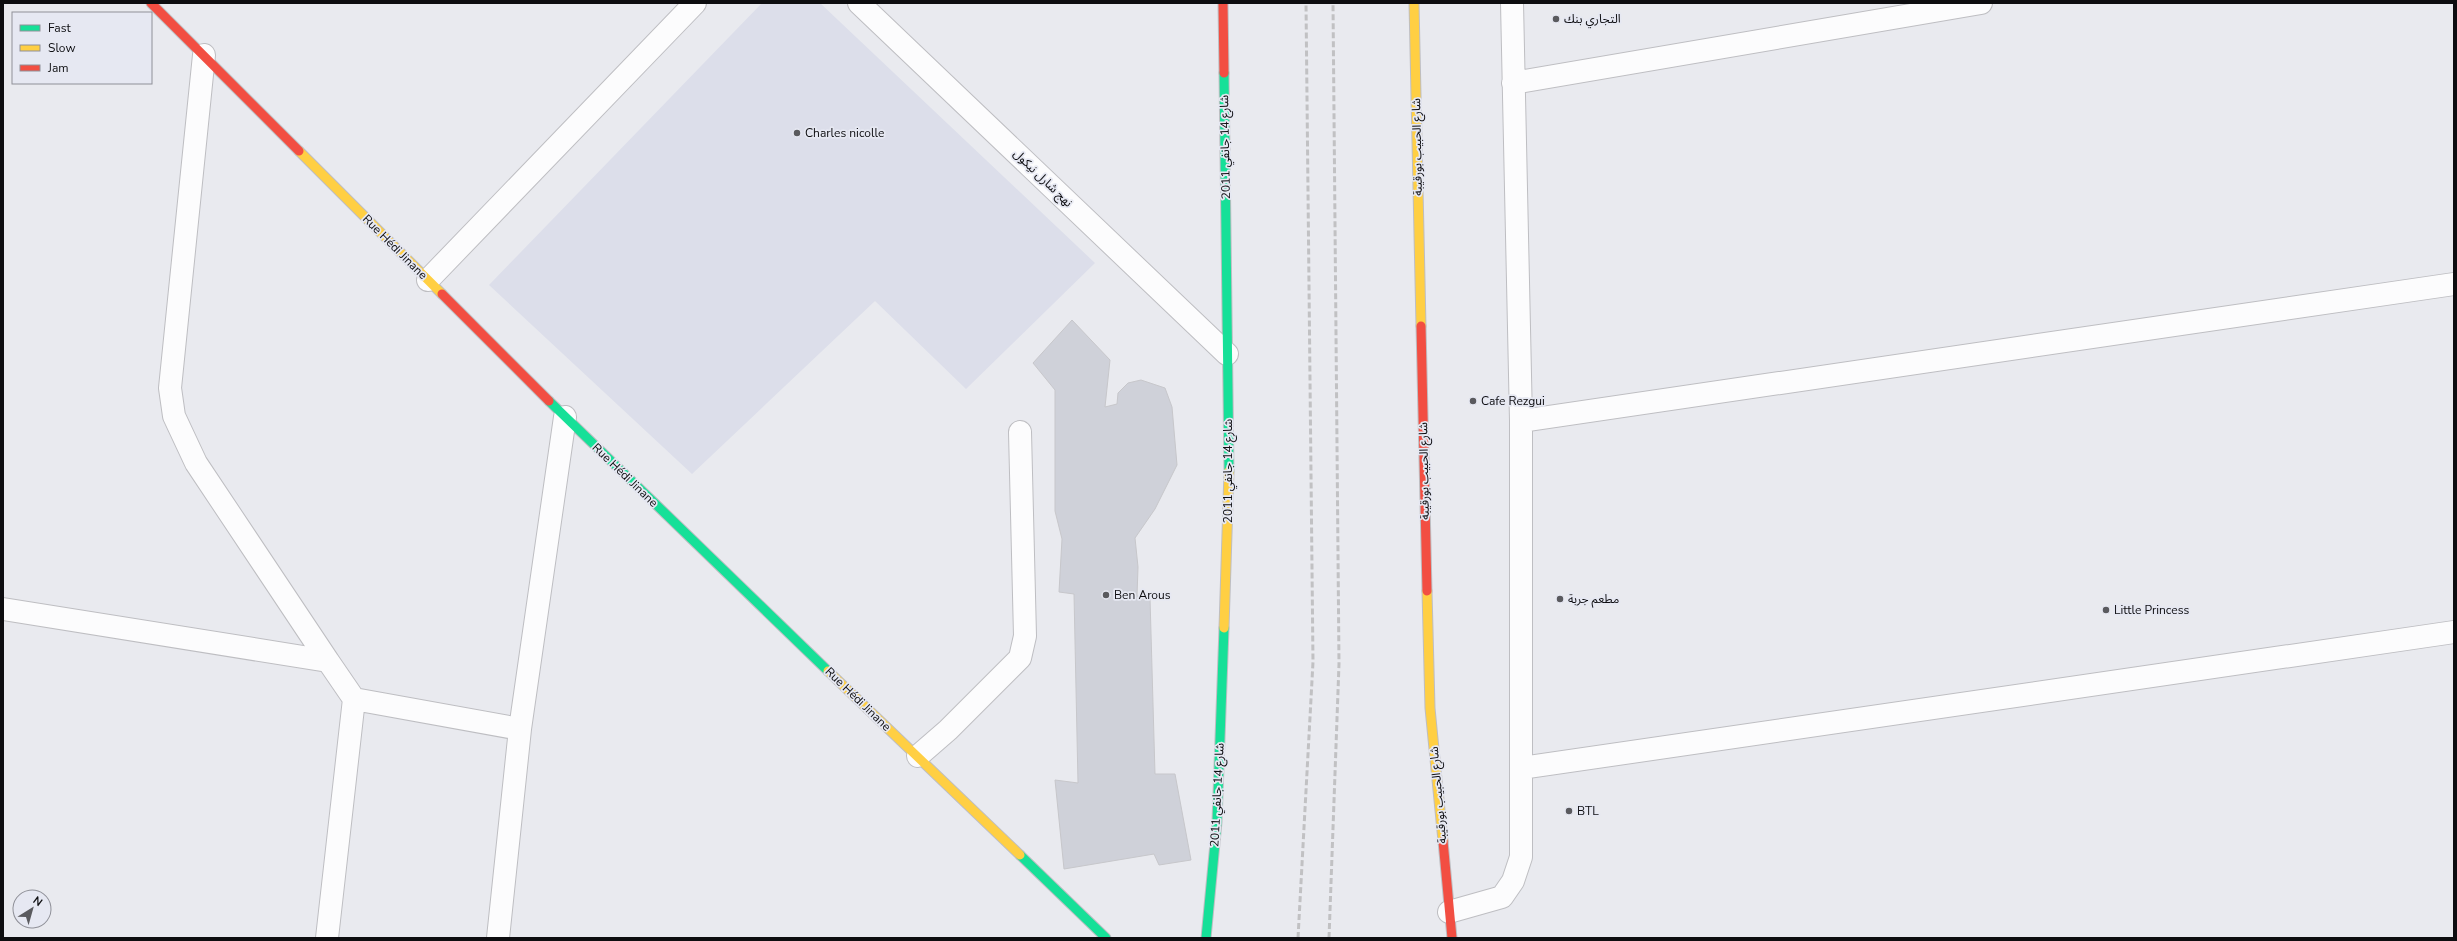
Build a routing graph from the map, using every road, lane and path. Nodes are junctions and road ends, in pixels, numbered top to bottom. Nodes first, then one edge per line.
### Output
1 (151, 3) edge
2 (696, 3) edge
3 (859, 3) edge
4 (1223, 3) edge
5 (1414, 3) edge
6 (1512, 3) edge
7 (1981, 3) edge
8 (204, 55) junction
9 (1513, 83) junction
10 (428, 280) junction
11 (2454, 284) edge
12 (1227, 354) junction
13 (565, 417) junction
14 (1522, 421) junction
15 (1020, 432) dead end
16 (3, 609) edge
17 (2454, 632) edge
18 (328, 661) junction
19 (354, 699) junction
20 (520, 729) junction
21 (918, 756) junction
22 (1522, 768) junction
23 (1449, 912) junction
24 (327, 938) edge
25 (498, 938) edge
26 (1106, 938) edge
27 (1206, 938) edge
28 (1452, 938) edge

1 - 8 street, Rue Hédi Jinane
2 - 10 street
3 - 12 street, نهج شارل نيكول
4 - 12 street, شارع 14 جانفي 2011
5 - 23 street, شارع الحبيب بورقيبة
6 - 9 street
7 - 9 street
8 - 10 street, Rue Hédi Jinane
8 - 18 street
9 - 14 street
10 - 13 street, Rue Hédi Jinane
11 - 14 street
12 - 27 street, شارع 14 جانفي 2011
13 - 20 street
13 - 21 street, Rue Hédi Jinane
14 - 22 street
15 - 21 street
16 - 18 street
17 - 22 street
18 - 19 street
19 - 20 street
19 - 24 street
20 - 25 street
21 - 26 street, Rue Hédi Jinane
22 - 23 street
23 - 28 street, شارع الحبيب بورقيبة

